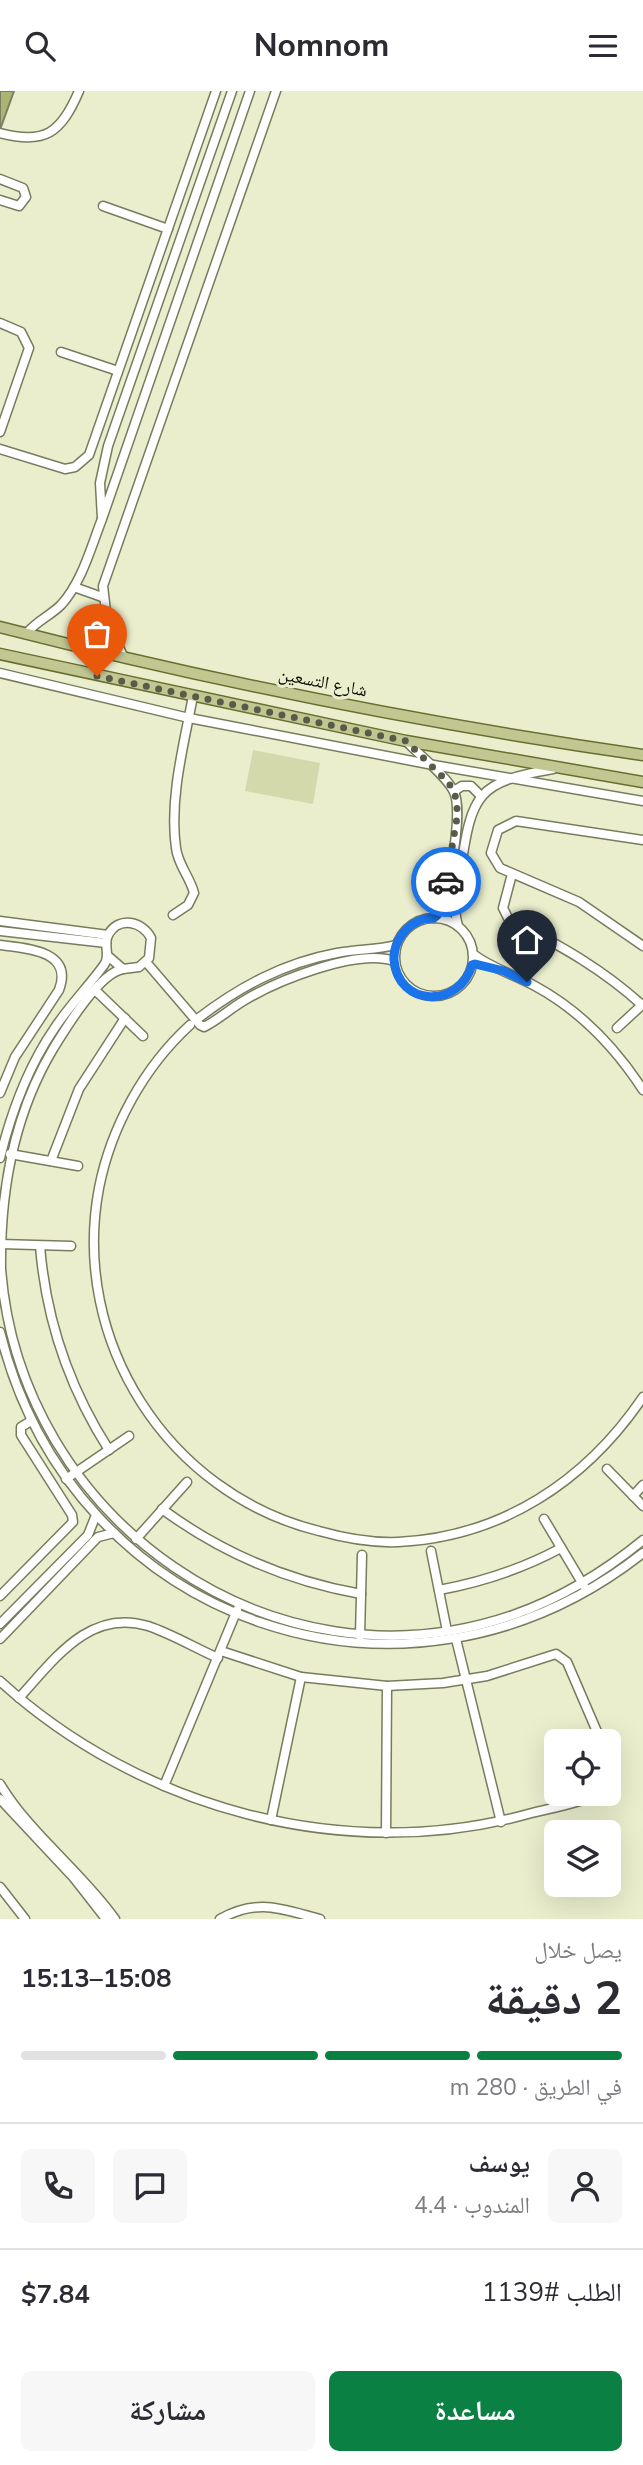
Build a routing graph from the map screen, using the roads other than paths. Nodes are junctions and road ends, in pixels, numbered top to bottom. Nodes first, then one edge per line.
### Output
1 (79, 91) edge
2 (216, 91) edge
3 (232, 91) edge
4 (250, 91) edge
5 (276, 91) edge
6 (0, 133) edge
7 (0, 179) edge
8 (0, 200) edge
9 (103, 206) dead end
10 (168, 229) junction
11 (0, 323) edge
12 (61, 352) dead end
13 (118, 371) junction
14 (0, 432) edge
15 (0, 449) edge
16 (102, 519) junction
17 (74, 587) junction
18 (102, 597) junction
19 (0, 627) edge
20 (26, 634) junction
21 (0, 654) edge
22 (123, 656) junction
23 (0, 673) edge
24 (193, 697) junction
25 (189, 717) junction
26 (406, 741) junction
27 (643, 755) edge
28 (428, 764) junction
29 (556, 768) junction
30 (511, 778) junction
31 (643, 782) edge
32 (454, 791) junction
33 (481, 796) junction
34 (643, 801) edge
35 (458, 804) junction
36 (473, 807) junction
37 (455, 832) junction
38 (466, 834) junction
39 (643, 840) edge
40 (512, 874) junction
41 (173, 915) dead end
42 (434, 918) junction
43 (0, 921) edge
44 (458, 926) junction
45 (0, 930) edge
46 (107, 939) junction
47 (397, 944) junction
48 (0, 945) edge
49 (643, 946) edge
50 (473, 954) junction
51 (108, 956) junction
52 (394, 961) junction
53 (146, 962) junction
54 (472, 965) junction
55 (122, 969) junction
56 (504, 971) junction
57 (95, 990) junction
58 (642, 1005) edge
59 (125, 1019) junction
60 (193, 1023) junction
61 (617, 1028) dead end
62 (143, 1036) dead end
63 (15, 1057) junction
64 (33, 1065) junction
65 (643, 1090) edge
66 (0, 1093) edge
67 (10, 1154) junction
68 (0, 1158) edge
69 (51, 1161) junction
70 (78, 1166) dead end
71 (2, 1185) edge
72 (1, 1198) edge
73 (0, 1244) edge
74 (40, 1245) junction
75 (71, 1246) dead end
76 (0, 1332) edge
77 (643, 1397) edge
78 (31, 1420) junction
79 (130, 1436) dead end
80 (109, 1450) junction
81 (607, 1469) dead end
82 (76, 1472) junction
83 (66, 1479) junction
84 (187, 1482) dead end
85 (643, 1485) edge
86 (633, 1496) junction
87 (643, 1506) edge
88 (162, 1509) junction
89 (96, 1515) junction
90 (544, 1519) dead end
91 (114, 1533) junction
92 (136, 1539) junction
93 (643, 1540) edge
94 (561, 1548) junction
95 (431, 1551) dead end
96 (643, 1553) edge
97 (362, 1555) dead end
98 (34, 1563) junction
99 (47, 1576) junction
100 (585, 1587) junction
101 (439, 1590) junction
102 (361, 1594) junction
103 (0, 1596) edge
104 (240, 1604) junction
105 (236, 1613) junction
106 (0, 1624) edge
107 (447, 1631) junction
108 (360, 1633) junction
109 (0, 1639) edge
110 (456, 1639) junction
111 (360, 1643) junction
112 (219, 1655) junction
113 (301, 1677) junction
114 (465, 1680) junction
115 (0, 1681) edge
116 (387, 1686) junction
117 (19, 1698) junction
118 (596, 1729) edge
119 (0, 1784) edge
120 (164, 1786) junction
121 (0, 1799) edge
122 (557, 1806) edge
123 (271, 1820) junction
124 (501, 1822) junction
125 (386, 1833) junction
126 (0, 1887) edge
127 (25, 1919) edge
128 (106, 1919) edge
129 (115, 1919) edge
130 (220, 1919) edge
131 (320, 1919) edge

1 - 6 street
2 - 10 street
3 - 16 street
4 - 16 street
5 - 18 street
7 - 8 street
9 - 10 street
10 - 13 street
11 - 14 street
12 - 13 street
13 - 15 street
16 - 17 street
17 - 18 street
17 - 20 street
18 - 22 street
19 - 20 main road, شارع التسعين
20 - 22 main road, شارع التسعين
21 - 24 main road
22 - 27 main road, شارع التسعين
23 - 25 street
24 - 25 street
24 - 26 main road
25 - 28 street
25 - 41 street
26 - 28 street
26 - 29 main road
28 - 30 street
28 - 32 street
29 - 30 street
29 - 31 main road
30 - 33 street
30 - 34 street
32 - 33 street
32 - 35 street
33 - 36 street
35 - 36 street
35 - 37 street
36 - 38 street
37 - 38 street
37 - 42 street
38 - 44 street
39 - 40 street
40 - 49 street
40 - 58 street
42 - 44 street
42 - 47 street
43 - 46 street
44 - 50 street
45 - 46 street
46 - 51 street
46 - 53 street
47 - 52 street
47 - 60 street
48 - 63 street
50 - 54 street
50 - 56 street
51 - 55 street
51 - 64 street
52 - 54 street
52 - 60 street
53 - 55 street
53 - 60 street
54 - 56 street
55 - 57 street
56 - 65 street
57 - 59 street
57 - 67 street
58 - 61 street
59 - 62 street
59 - 69 street
60 - 77 street
63 - 64 street
63 - 66 street
64 - 68 street
67 - 69 street
67 - 71 street
69 - 70 street
71 - 72 street
72 - 73 street
73 - 74 street
73 - 82 street
74 - 75 street
74 - 80 street
76 - 78 street
78 - 83 street
78 - 98 street
79 - 80 street
80 - 82 street
81 - 86 street
82 - 83 street
82 - 92 street
83 - 89 street
84 - 88 street
85 - 86 street
86 - 87 street
88 - 92 street
88 - 102 street
89 - 91 street
89 - 99 street
90 - 94 street
91 - 105 street
91 - 109 street
92 - 104 street
93 - 100 street
94 - 100 street
94 - 101 street
95 - 101 street
96 - 100 street
97 - 102 street
98 - 99 street
98 - 103 street
99 - 106 street
100 - 107 street
100 - 110 street
101 - 107 street
102 - 108 street
104 - 105 street
104 - 108 street
105 - 111 street
105 - 112 street
107 - 108 street
108 - 111 street
110 - 111 street
110 - 114 street
112 - 113 street
112 - 117 street
112 - 120 street
113 - 116 street
113 - 123 street
114 - 116 street
114 - 118 street
114 - 124 street
115 - 117 street
116 - 125 street
117 - 120 street
119 - 129 street
120 - 123 street
121 - 128 street
122 - 124 street
123 - 125 street
124 - 125 street
126 - 127 street
130 - 131 street

